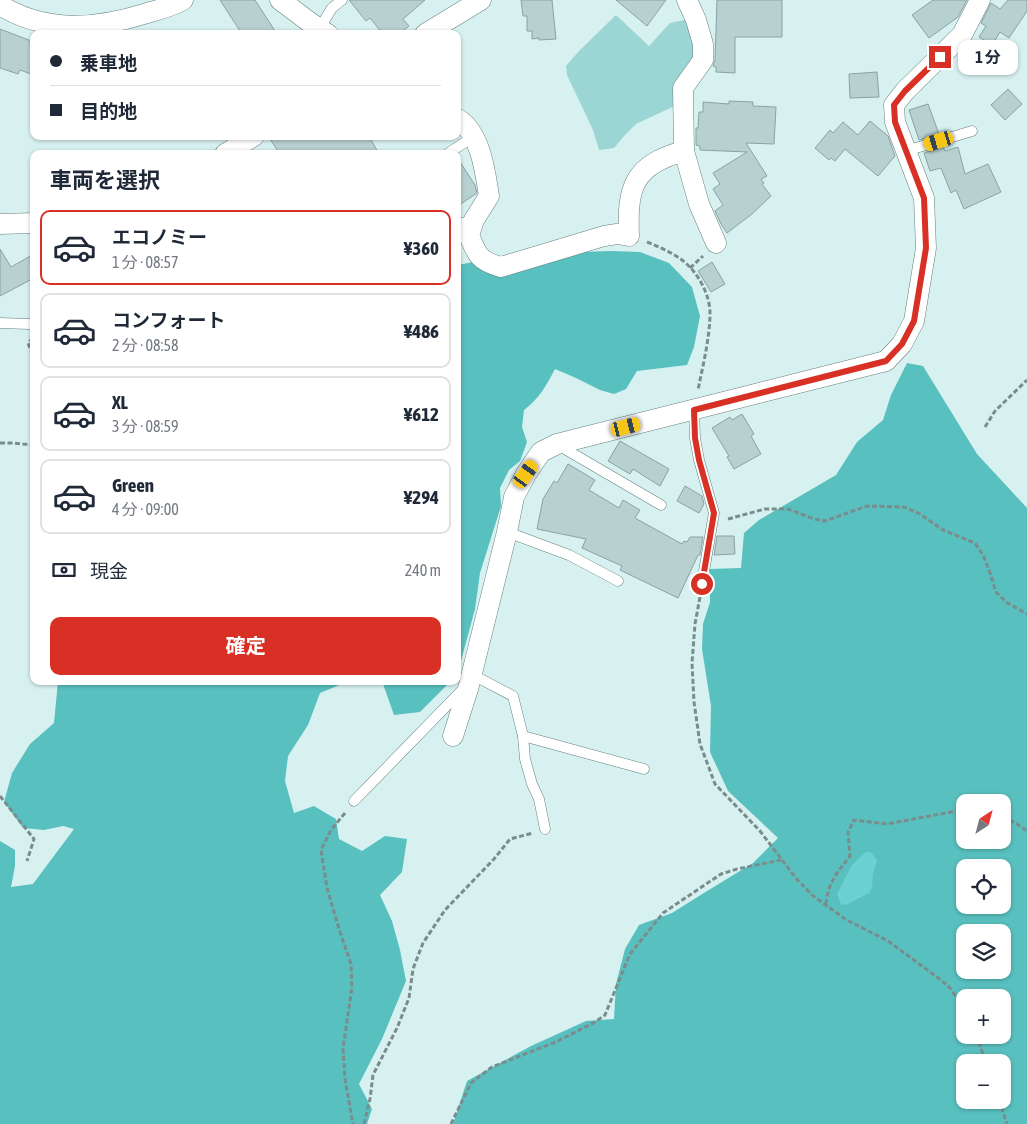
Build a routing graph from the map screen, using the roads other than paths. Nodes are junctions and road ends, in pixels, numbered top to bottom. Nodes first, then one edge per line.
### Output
1 (183, 0) edge
2 (280, 0) edge
3 (342, 0) edge
4 (481, 0) edge
5 (687, 0) edge
6 (980, 0) edge
7 (0, 5) edge
8 (323, 30) edge
9 (324, 30) edge
10 (432, 30) edge
11 (461, 123) edge
12 (972, 131) dead end
13 (473, 137) junction
14 (248, 140) edge
15 (231, 150) edge
16 (452, 150) edge
17 (684, 151) junction
18 (906, 151) junction
19 (466, 222) edge
20 (30, 223) edge
21 (0, 224) edge
22 (716, 243) dead end
23 (0, 323) edge
24 (28, 324) dead end
25 (694, 410) junction
26 (557, 444) junction
27 (661, 505) dead end
28 (507, 532) junction
29 (618, 580) dead end
30 (702, 584) road end
31 (470, 678) junction
32 (453, 736) dead end
33 (522, 736) junction
34 (644, 769) dead end
35 (354, 801) road end
36 (546, 829) road end

1 - 7 street
2 - 8 street
3 - 9 lane
4 - 10 street
5 - 17 street
6 - 18 street
11 - 13 street
12 - 18 lane
13 - 16 lane
13 - 19 street
14 - 15 street
17 - 19 street
17 - 22 street
18 - 25 street
20 - 21 street
23 - 24 lane
25 - 26 street
25 - 30 lane
26 - 27 lane
26 - 28 street
28 - 29 lane
28 - 31 street
31 - 32 street
31 - 33 lane
31 - 35 lane
33 - 34 lane
33 - 36 lane

